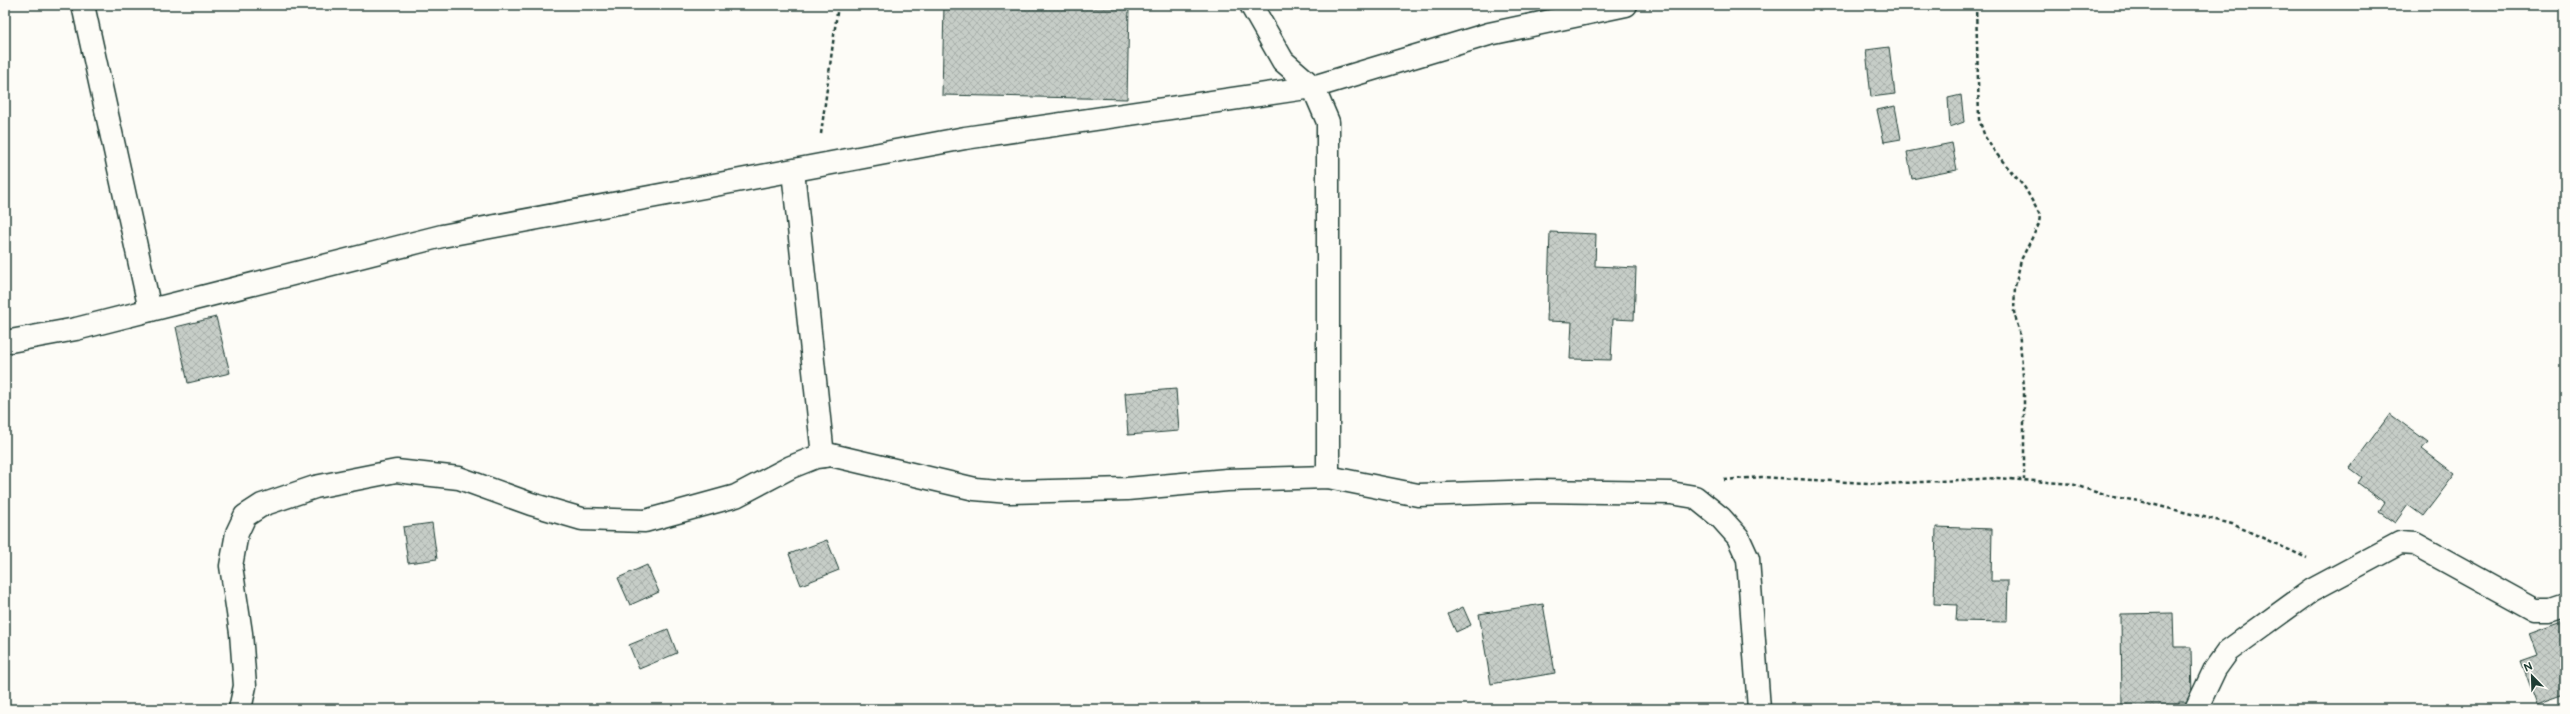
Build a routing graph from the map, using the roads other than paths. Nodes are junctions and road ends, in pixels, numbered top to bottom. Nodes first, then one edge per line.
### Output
1 (83, 5) edge
2 (1251, 5) edge
3 (1626, 5) edge
4 (1314, 86) junction
5 (793, 171) junction
6 (150, 310) junction
7 (5, 342) edge
8 (823, 456) junction
9 (1328, 477) junction
10 (2565, 605) edge
11 (240, 709) edge
12 (1760, 709) edge
13 (2196, 709) edge

1 - 6 street
2 - 4 street
3 - 4 street
4 - 5 street
4 - 9 street
5 - 6 street
5 - 8 street
6 - 7 street
8 - 9 street
8 - 11 street
9 - 12 street
10 - 13 street

